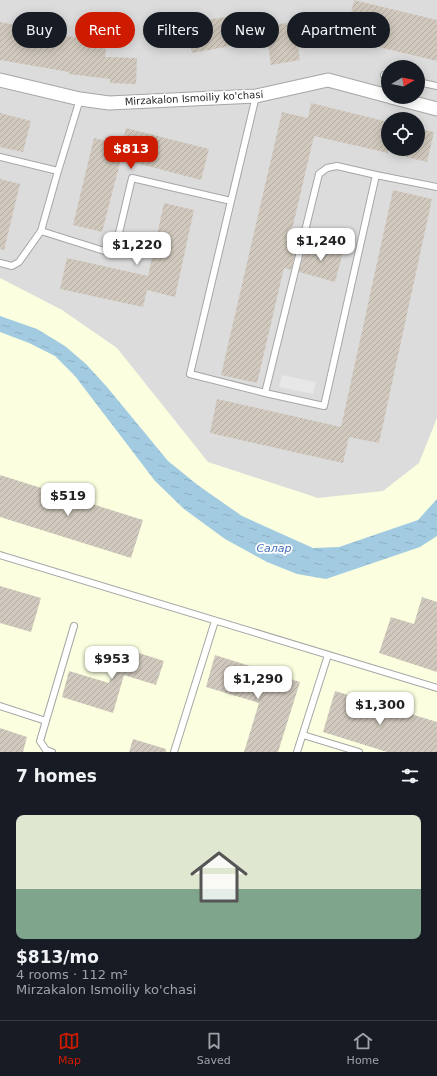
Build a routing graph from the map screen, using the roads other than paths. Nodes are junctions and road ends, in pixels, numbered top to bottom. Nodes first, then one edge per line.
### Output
1 (0, 80) edge
2 (425, 83) edge
3 (437, 86) edge
4 (381, 94) edge
5 (256, 96) junction
6 (80, 99) junction
7 (418, 104) edge
8 (437, 109) edge
9 (0, 157) edge
10 (58, 171) junction
11 (376, 175) junction
12 (437, 187) edge
13 (231, 201) junction
14 (41, 231) junction
15 (0, 263) edge
16 (265, 394) junction
17 (0, 554) edge
18 (215, 621) junction
19 (74, 626) dead end
20 (328, 655) junction
21 (437, 688) edge
22 (0, 706) edge
23 (46, 721) junction
24 (303, 735) junction
25 (52, 752) edge
26 (174, 752) edge
27 (297, 752) edge
28 (359, 752) edge

1 - 6 street, Mirzakalon Ismoiliy ko'chasi
2 - 3 lane
4 - 5 street, Mirzakalon Ismoiliy ko'chasi
5 - 6 street, Mirzakalon Ismoiliy ko'chasi
5 - 13 lane
6 - 10 lane
7 - 8 street
9 - 10 lane
10 - 14 lane
11 - 12 lane
11 - 16 lane
11 - 16 lane
13 - 14 lane
13 - 16 lane
14 - 15 lane
17 - 18 lane
18 - 20 lane
18 - 26 lane
19 - 23 lane
20 - 21 lane
20 - 24 lane
22 - 23 lane
23 - 25 lane
24 - 27 lane
24 - 28 lane

